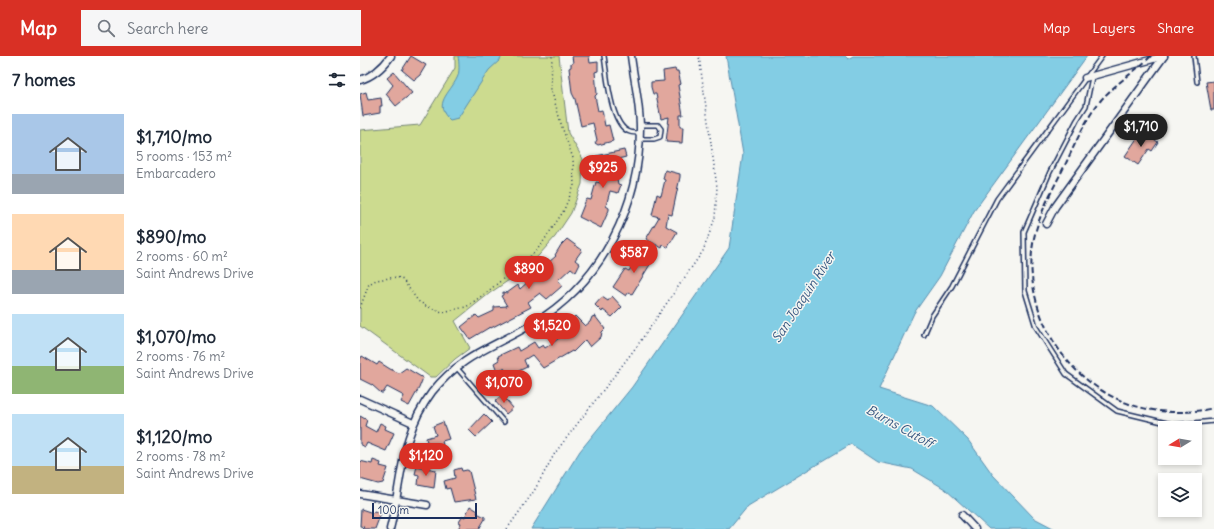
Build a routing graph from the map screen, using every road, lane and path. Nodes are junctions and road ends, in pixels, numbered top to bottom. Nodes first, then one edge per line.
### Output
1 (391, 56) edge
2 (552, 56) edge
3 (604, 56) edge
4 (631, 56) edge
5 (699, 56) edge
6 (1102, 56) edge
7 (1164, 56) edge
8 (1194, 56) edge
9 (1092, 77) junction
10 (1085, 78) junction
11 (360, 80) edge
12 (1197, 82) dead end
13 (640, 125) junction
14 (640, 136) junction
15 (1046, 224) dead end
16 (360, 308) edge
17 (924, 335) dead end
18 (456, 367) junction
19 (360, 399) edge
20 (1214, 421) edge
21 (504, 422) dead end
22 (414, 424) junction
23 (360, 494) edge
24 (396, 499) junction
25 (427, 504) dead end
26 (962, 514) dead end
27 (390, 529) edge
28 (507, 529) edge
29 (975, 529) edge

1 - 11 street
2 - 16 path
3 - 14 lane
4 - 13 street
5 - 28 path
6 - 10 lane
7 - 9 street
7 - 15 street
8 - 12 lane
9 - 10 street
9 - 20 lane
10 - 17 lane
13 - 14 street
13 - 14 lane
14 - 18 street
18 - 21 lane
18 - 22 street
19 - 22 street
22 - 24 street
23 - 24 street
24 - 25 street
24 - 27 street
26 - 29 street

